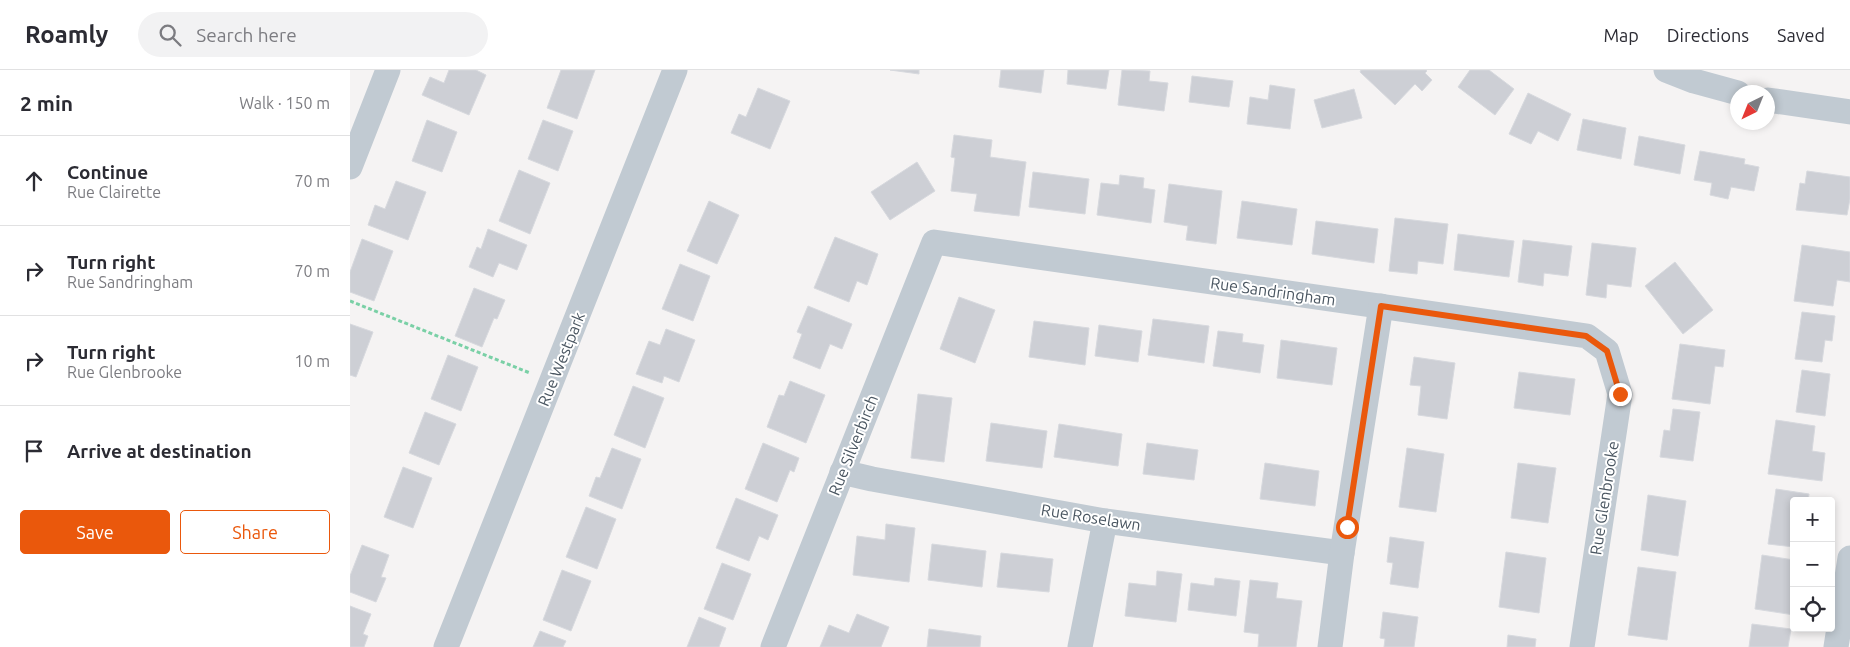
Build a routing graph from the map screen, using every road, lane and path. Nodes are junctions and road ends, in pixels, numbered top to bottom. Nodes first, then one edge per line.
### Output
1 (388, 70) edge
2 (674, 70) edge
3 (1666, 70) edge
4 (1730, 91) edge
5 (1775, 101) edge
6 (1850, 112) edge
7 (352, 157) edge
8 (934, 242) joint
9 (350, 302) edge
10 (1381, 306) junction
11 (1607, 351) joint
12 (552, 382) junction
13 (842, 472) junction
14 (1105, 521) junction
15 (1342, 553) junction
16 (1850, 558) edge
17 (446, 647) edge
18 (773, 647) edge
19 (1080, 647) edge
20 (1330, 647) edge
21 (1582, 647) edge
22 (1836, 647) edge

1 - 7 street
2 - 12 street, Rue Westpark
3 - 4 street
5 - 6 street
8 - 10 street, Rue Sandringham
8 - 13 street, Rue Silverbirch
9 - 12 path
10 - 11 street, Rue Sandringham
10 - 15 street
11 - 21 street, Rue Glenbrooke
12 - 17 street, Rue Westpark
13 - 14 street, Rue Roselawn
13 - 18 street, Rue Silverbirch
14 - 15 street, Rue Roselawn
14 - 19 street
15 - 20 street
16 - 22 street

